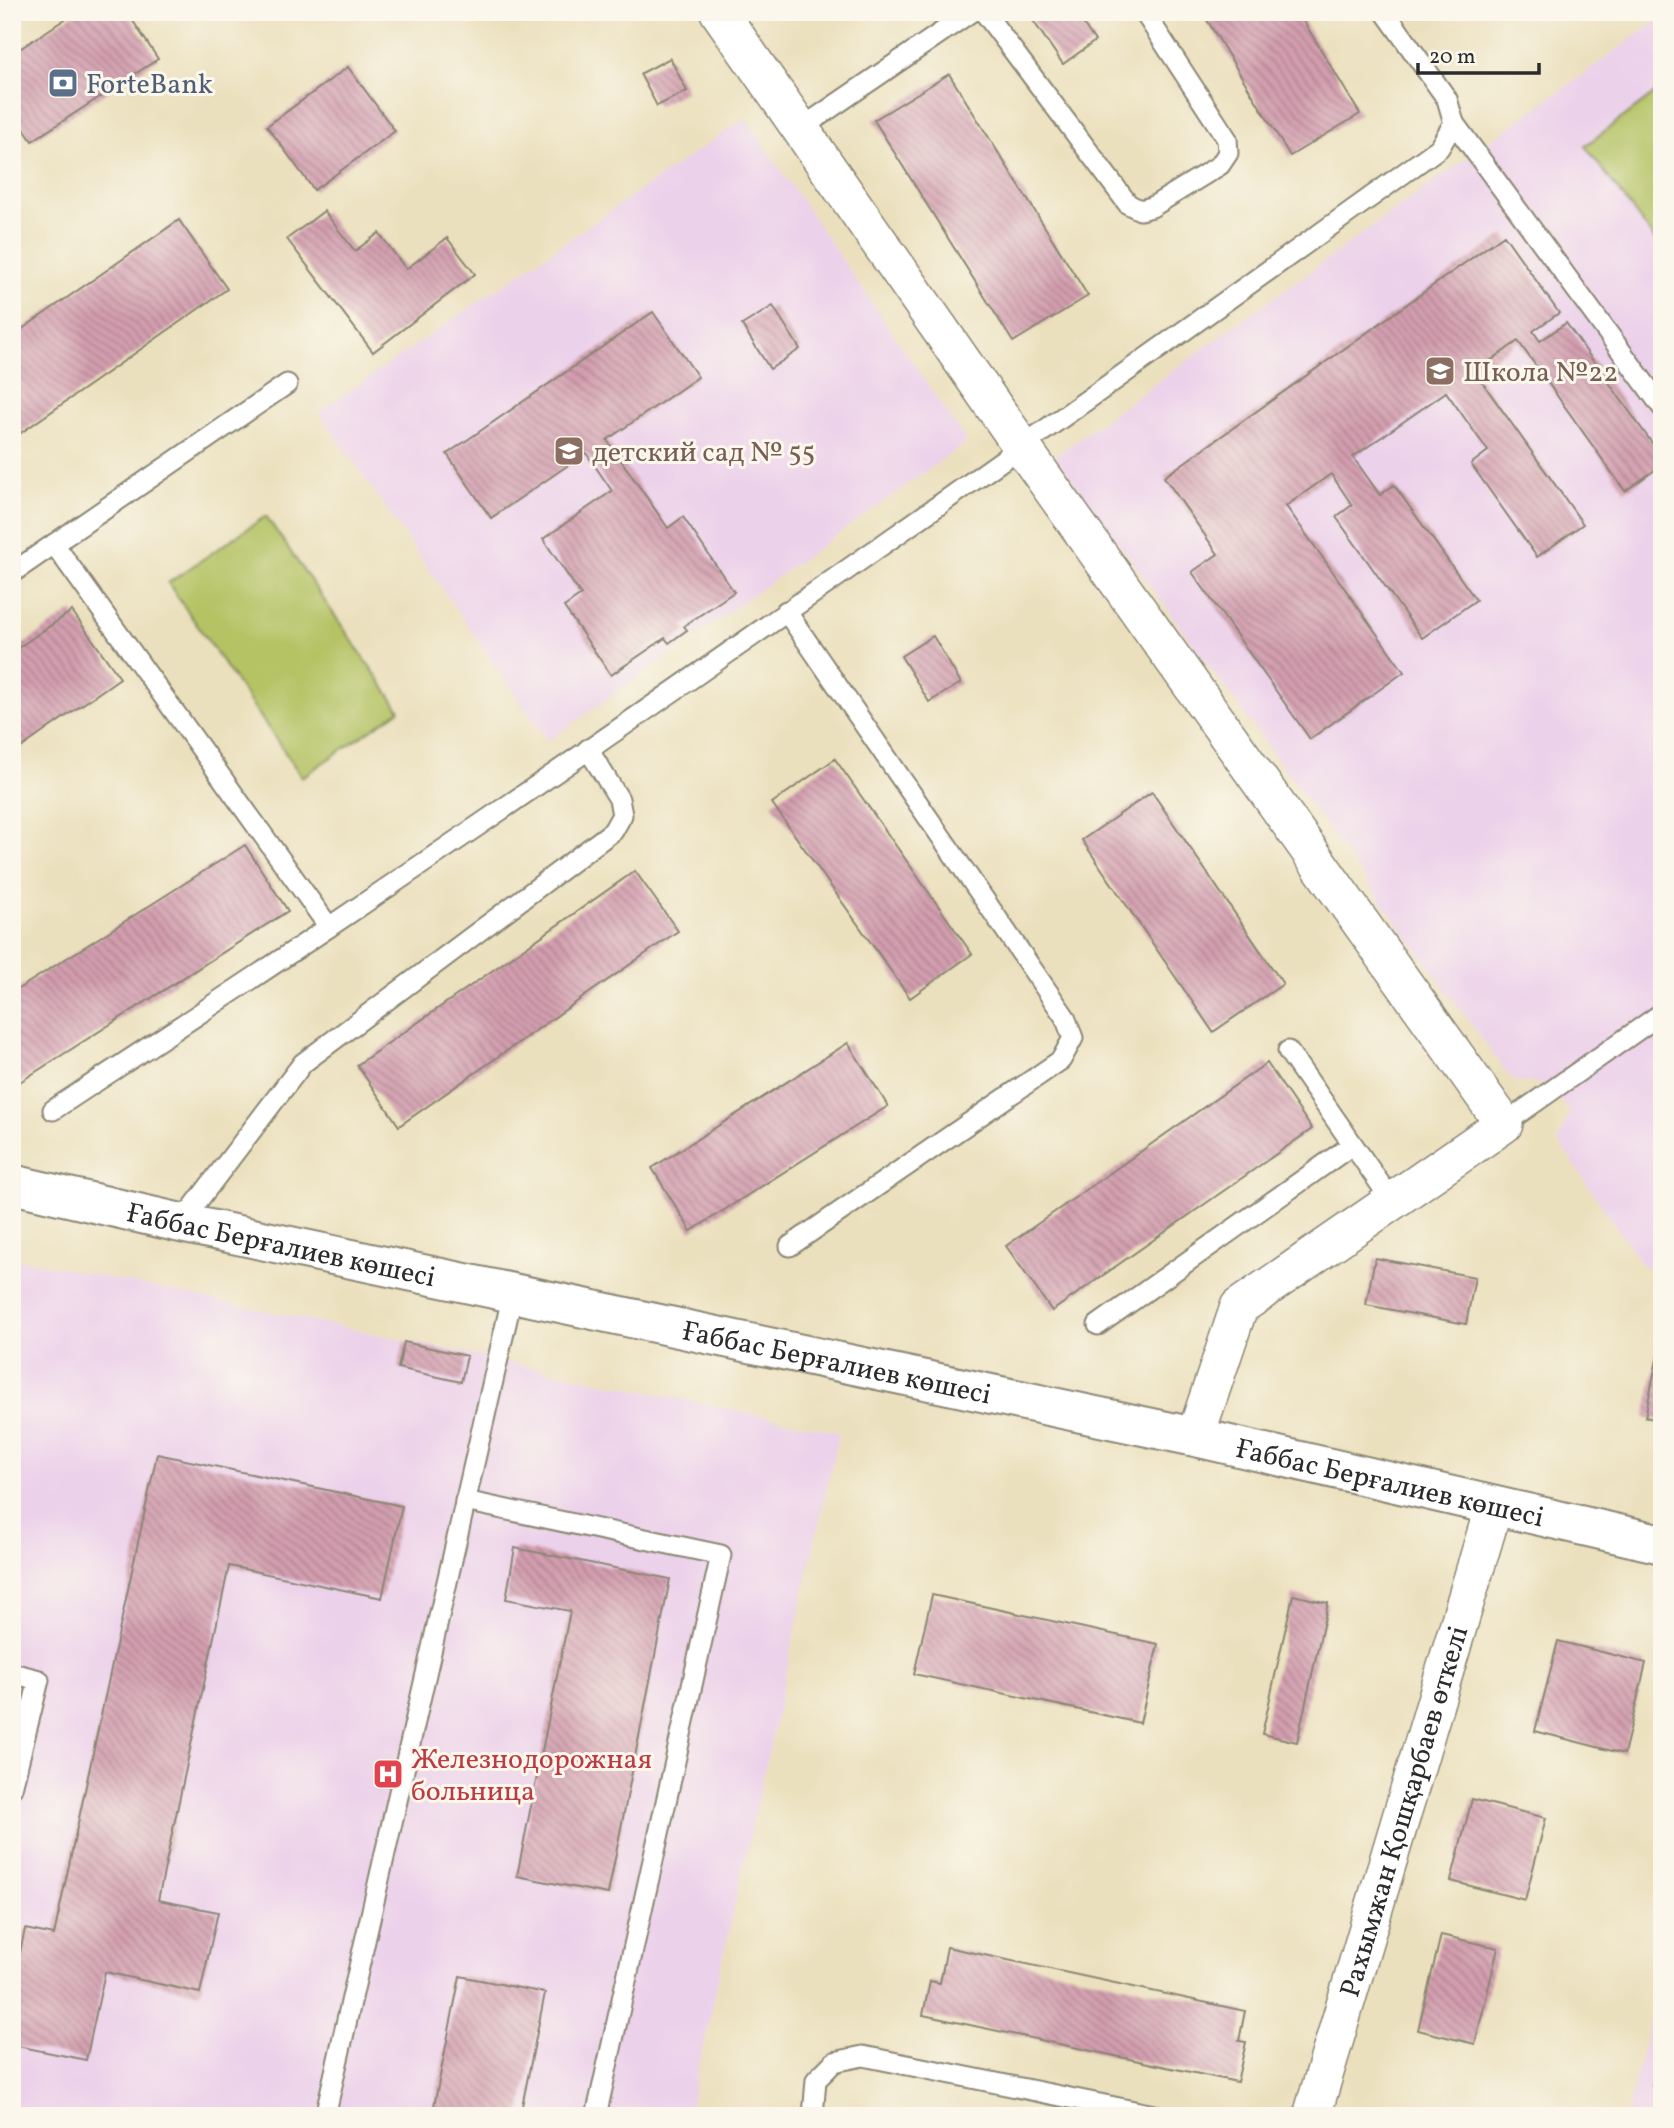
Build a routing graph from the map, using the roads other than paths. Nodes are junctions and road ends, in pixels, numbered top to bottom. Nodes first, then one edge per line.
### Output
1 (719, 12) edge
2 (971, 12) edge
3 (984, 12) edge
4 (1144, 12) edge
5 (1385, 12) edge
6 (1454, 123) junction
7 (800, 129) junction
8 (287, 384) dead end
9 (1662, 407) edge
10 (1022, 447) junction
11 (54, 544) junction
12 (12, 573) edge
13 (786, 611) junction
14 (588, 749) junction
15 (329, 928) junction
16 (1662, 1013) edge
17 (1288, 1051) dead end
18 (54, 1110) dead end
19 (1504, 1124) junction
20 (1353, 1144) junction
21 (12, 1184) edge
22 (1392, 1201) junction
23 (181, 1223) junction
24 (790, 1246) dead end
25 (513, 1293) junction
26 (1098, 1325) dead end
27 (1195, 1437) junction
28 (465, 1501) junction
29 (1494, 1506) junction
30 (1662, 1544) edge
31 (12, 1673) edge
32 (12, 1788) edge
33 (325, 2116) edge
34 (596, 2116) edge
35 (813, 2116) edge
36 (1159, 2116) edge
37 (1314, 2116) edge

1 - 7 street
2 - 7 lane
3 - 4 lane
5 - 6 lane
6 - 9 lane
6 - 10 lane
7 - 10 street
8 - 11 lane
10 - 13 lane
10 - 19 street
11 - 12 lane
11 - 15 lane
13 - 14 lane
13 - 24 lane
14 - 15 lane
14 - 23 lane
15 - 18 lane
16 - 19 lane
17 - 20 lane
19 - 22 street
20 - 22 lane
20 - 26 lane
21 - 23 main road, Ғаббас Берғалиев көшесі
22 - 27 street
23 - 25 main road, Ғаббас Берғалиев көшесі
25 - 27 main road, Ғаббас Берғалиев көшесі
25 - 28 lane
27 - 29 main road, Ғаббас Берғалиев көшесі
28 - 33 lane
28 - 34 lane
29 - 30 main road, Ғаббас Берғалиев көшесі
29 - 37 street, Рахымжан Қошқарбаев өткелі
31 - 32 lane
35 - 36 lane

